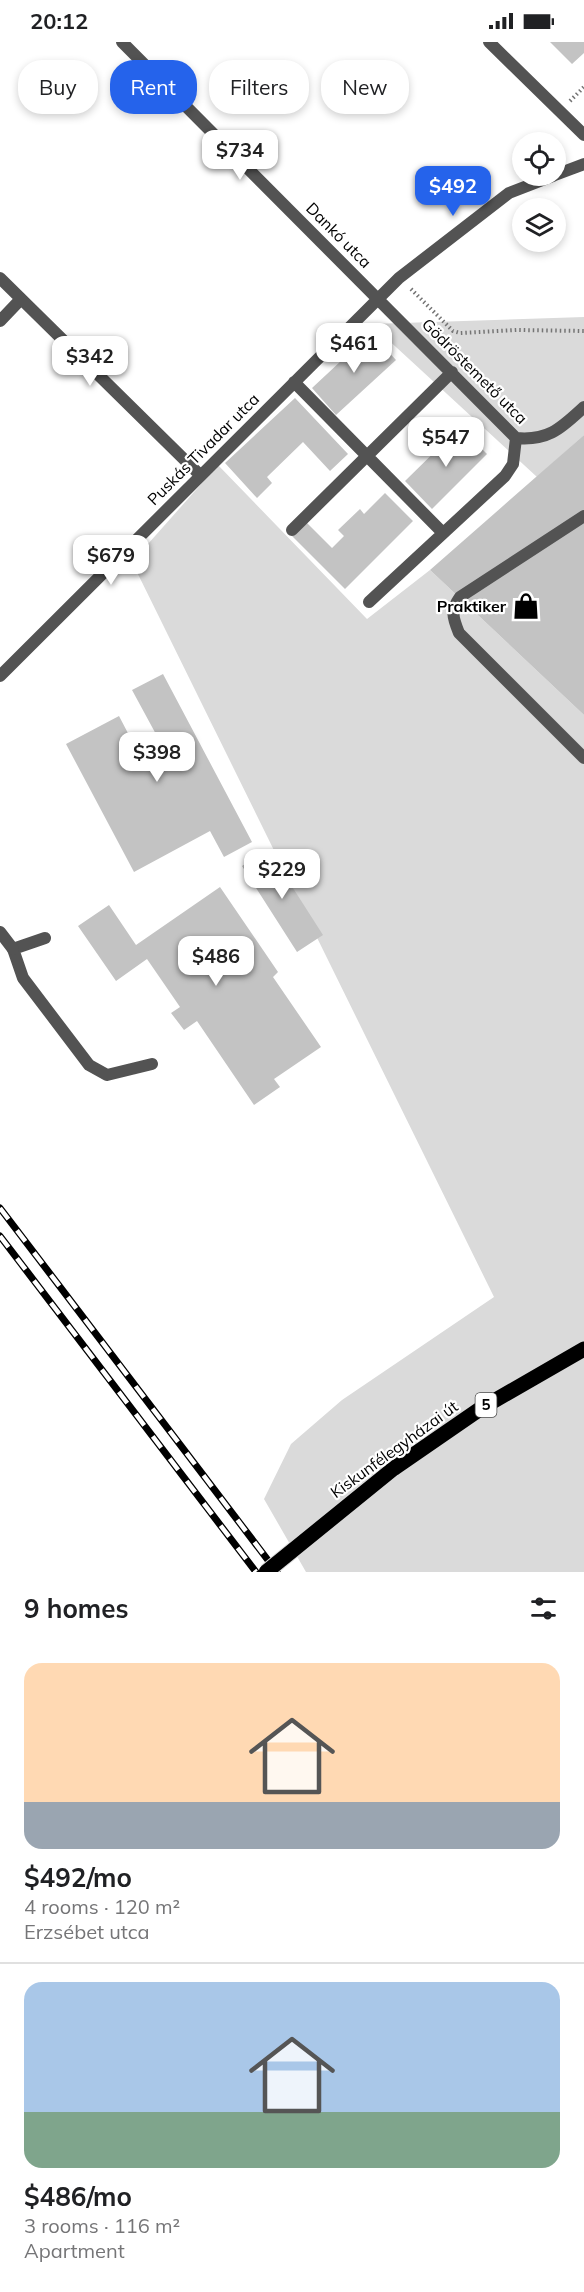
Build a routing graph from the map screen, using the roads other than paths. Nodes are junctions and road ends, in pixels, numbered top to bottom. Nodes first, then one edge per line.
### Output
1 (122, 42) edge
2 (489, 42) edge
3 (584, 135) edge
4 (584, 164) edge
5 (566, 171) edge
6 (526, 186) edge
7 (0, 278) edge
8 (380, 298) junction
9 (21, 299) junction
10 (0, 321) edge
11 (452, 372) junction
12 (294, 382) junction
13 (584, 407) edge
14 (516, 438) junction
15 (366, 455) junction
16 (200, 475) junction
17 (584, 516) edge
18 (292, 530) dead end
19 (443, 533) junction
20 (369, 602) dead end
21 (0, 676) edge
22 (584, 758) edge
23 (0, 932) edge
24 (45, 938) dead end
25 (13, 949) junction
26 (152, 1064) dead end
27 (584, 1349) edge
28 (266, 1572) edge

1 - 8 street, Dankó utca
2 - 3 street
4 - 5 street, Puskás Tivadar utca
6 - 8 street, Puskás Tivadar utca
7 - 9 street
8 - 11 street, Gödröstemető utca
8 - 12 street, Puskás Tivadar utca
9 - 10 street
9 - 16 street
11 - 14 street, Gödröstemető utca
11 - 15 street
12 - 15 street
12 - 16 street, Puskás Tivadar utca
13 - 14 street, Gödröstemető utca
14 - 19 street
15 - 18 street
15 - 19 street
16 - 21 street, Puskás Tivadar utca
17 - 22 street
19 - 20 street
23 - 25 street
24 - 25 street
25 - 26 street
27 - 28 main road, Kiskunfélegyházai út / 5, bridge

